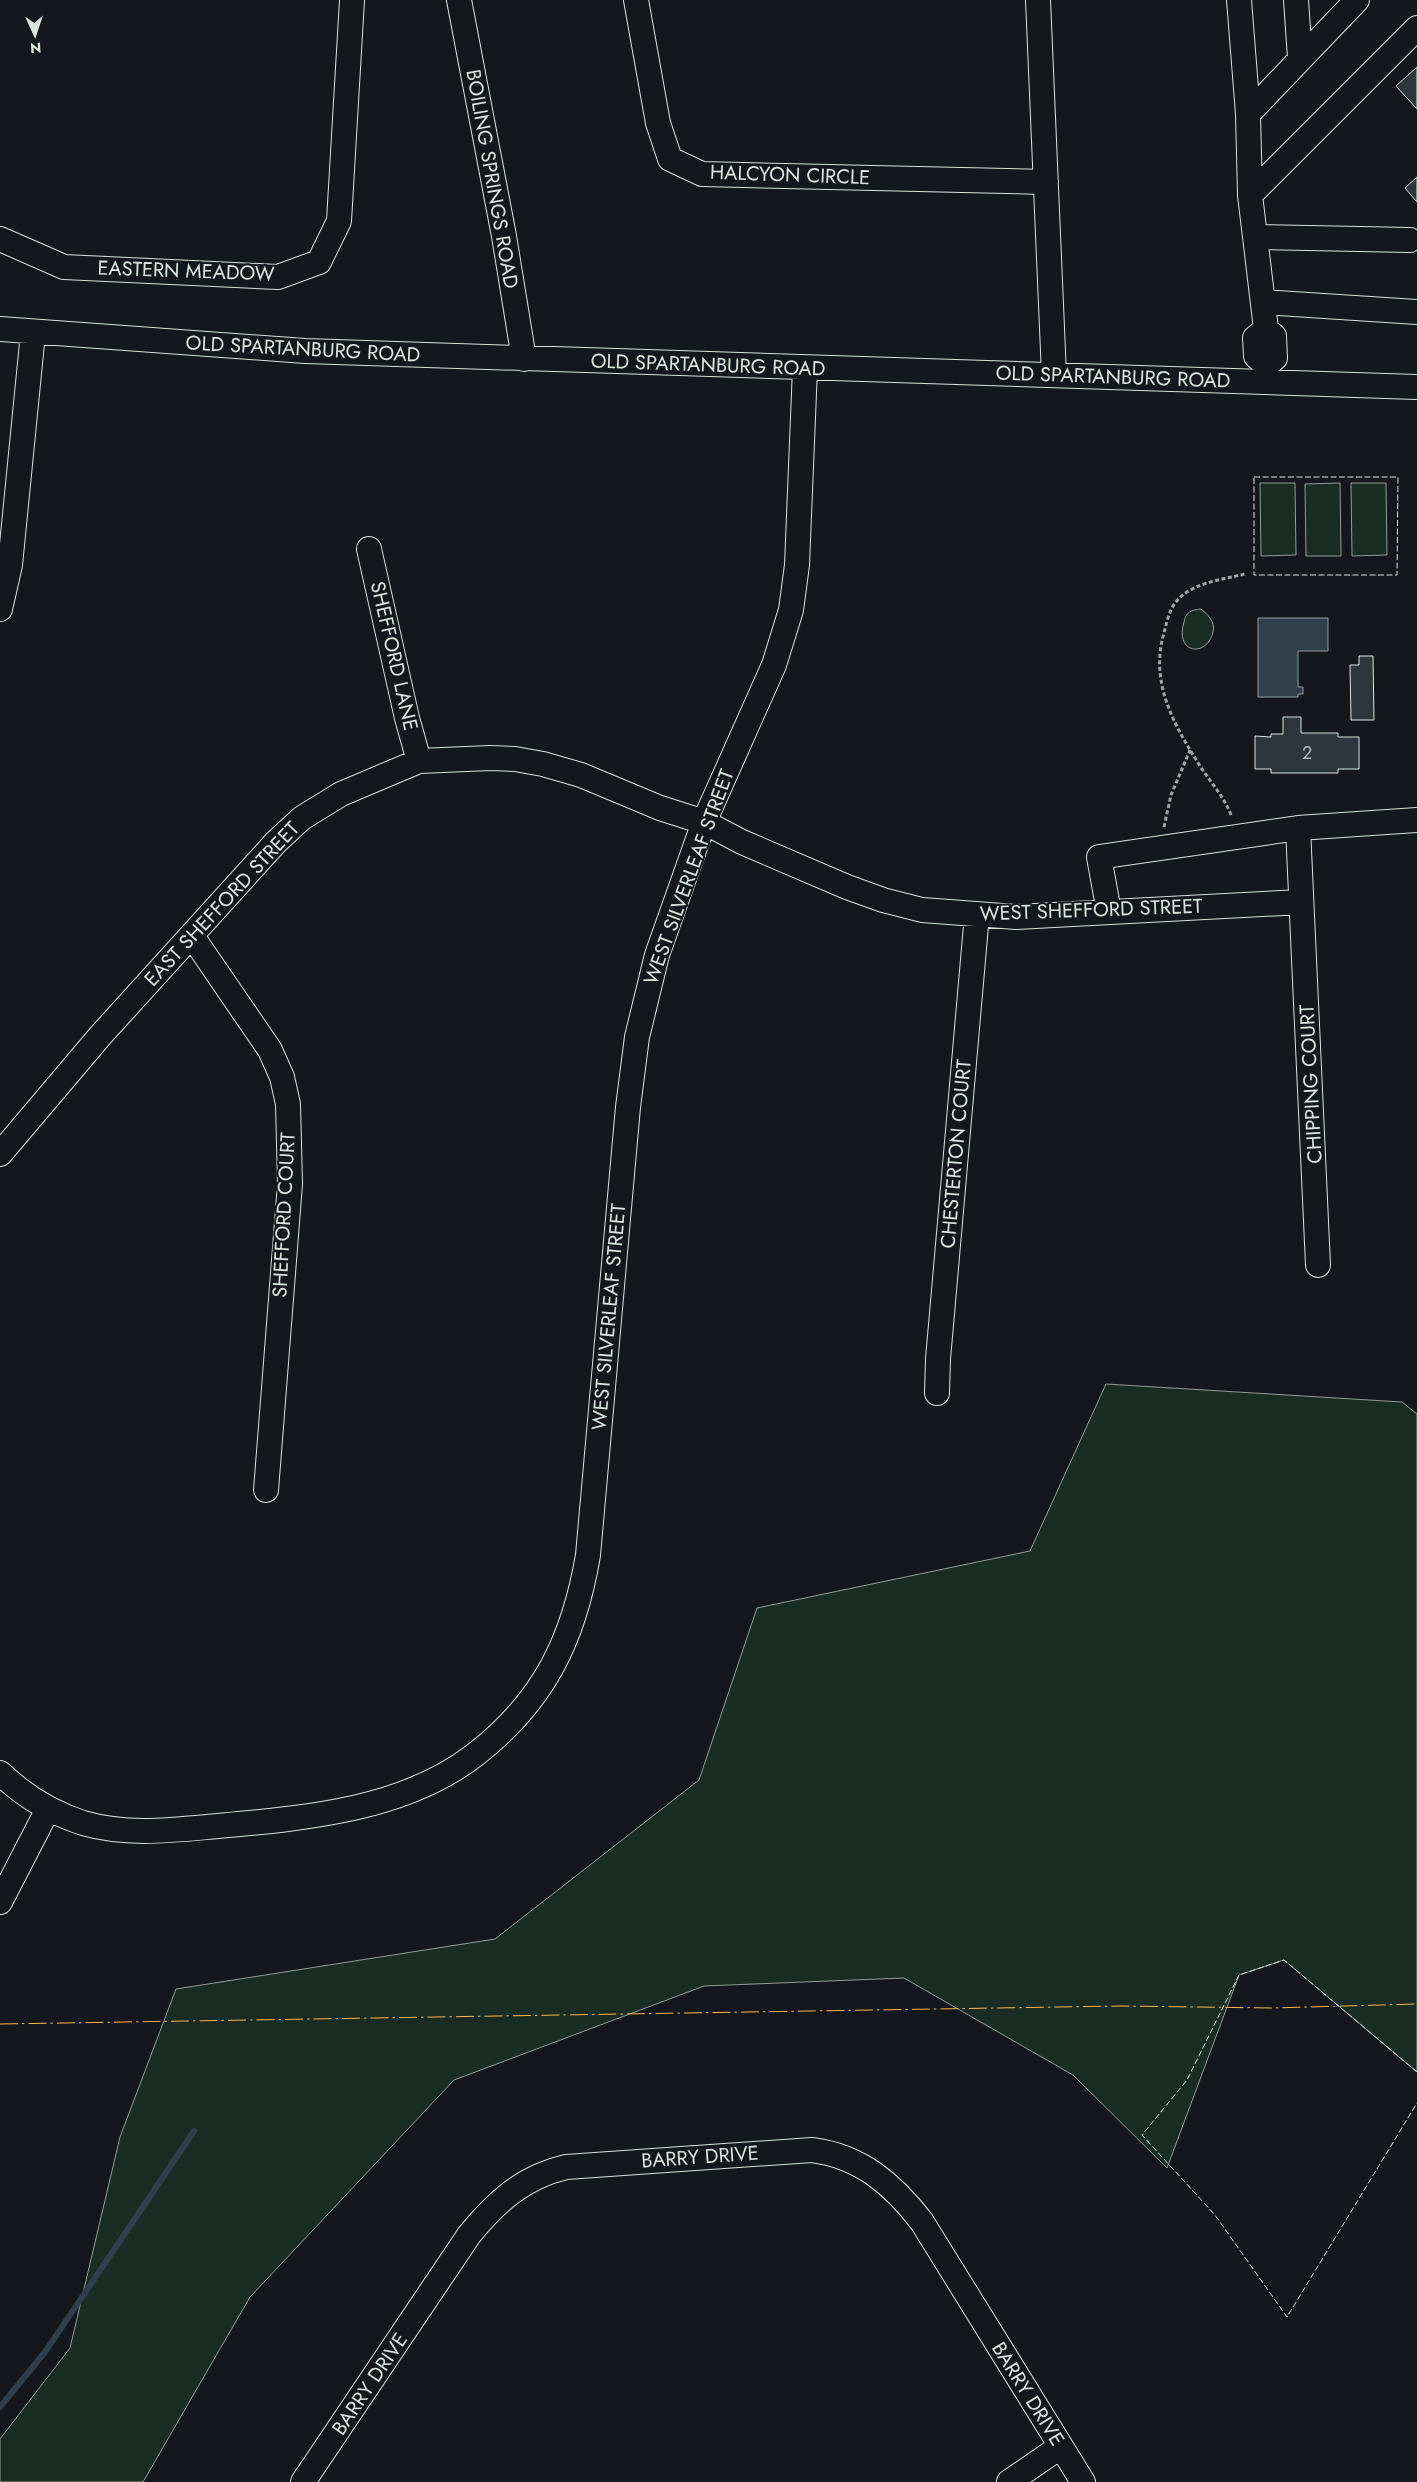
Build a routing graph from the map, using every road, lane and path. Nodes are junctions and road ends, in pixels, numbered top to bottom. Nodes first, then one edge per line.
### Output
1 (352, 0) edge
2 (459, 0) edge
3 (636, 0) edge
4 (1038, 0) edge
5 (1240, 0) edge
6 (1296, 0) edge
7 (1357, 0) edge
8 (1417, 28) edge
9 (1300, 58) junction
10 (1248, 114) junction
11 (1046, 182) junction
12 (1250, 195) junction
13 (1256, 238) junction
14 (0, 240) edge
15 (1410, 240) dead end
16 (1263, 302) junction
17 (1417, 312) edge
18 (0, 329) edge
19 (33, 333) junction
20 (524, 359) junction
21 (804, 368) junction
22 (1267, 373) junction
23 (1054, 375) junction
24 (1417, 387) edge
25 (369, 549) dead end
26 (1245, 574) dead end
27 (0, 609) edge
28 (1190, 749) junction
29 (419, 761) junction
30 (1417, 820) edge
31 (704, 822) junction
32 (1298, 828) junction
33 (1239, 834) junction
34 (1160, 847) junction
35 (1301, 902) junction
36 (1109, 912) junction
37 (978, 914) junction
38 (192, 936) junction
39 (0, 1154) edge
40 (1318, 1265) dead end
41 (938, 1393) dead end
42 (266, 1490) dead end
43 (0, 1773) edge
44 (48, 1809) junction
45 (0, 1902) edge
46 (1060, 2447) junction
47 (303, 2482) edge
48 (1009, 2482) edge
49 (1083, 2482) edge

1 - 14 street, EASTERN MEADOW
2 - 20 street, BOILING SPRINGS ROAD
3 - 11 street, HALCYON CIRCLE
4 - 11 street
5 - 10 street
6 - 9 street
7 - 9 street
8 - 12 street
9 - 10 street
10 - 12 street
11 - 23 street
12 - 13 street
13 - 15 street
13 - 16 street
16 - 17 street
16 - 22 street
18 - 19 street, OLD SPARTANBURG ROAD
19 - 20 street, OLD SPARTANBURG ROAD
19 - 27 street
20 - 21 street, OLD SPARTANBURG ROAD
21 - 23 street, OLD SPARTANBURG ROAD
21 - 31 street, WEST SILVERLEAF STREET
22 - 23 street, OLD SPARTANBURG ROAD
22 - 24 street, OLD SPARTANBURG ROAD
25 - 29 street, SHEFFORD LANE
26 - 28 path
28 - 33 path
28 - 34 path
29 - 31 street, EAST SHEFFORD STREET
29 - 38 street, EAST SHEFFORD STREET
30 - 32 street
31 - 37 street, WEST SHEFFORD STREET
31 - 44 street, WEST SILVERLEAF STREET
32 - 33 street
32 - 35 street
33 - 34 street
34 - 36 street
35 - 36 street, WEST SHEFFORD STREET
35 - 40 street, CHIPPING COURT
36 - 37 street, WEST SHEFFORD STREET
37 - 41 street, CHESTERTON COURT
38 - 39 street, EAST SHEFFORD STREET
38 - 42 street, SHEFFORD COURT
43 - 44 street, WEST SILVERLEAF STREET
44 - 45 street
46 - 47 street, BARRY DRIVE
46 - 48 street
46 - 49 street, BARRY DRIVE

